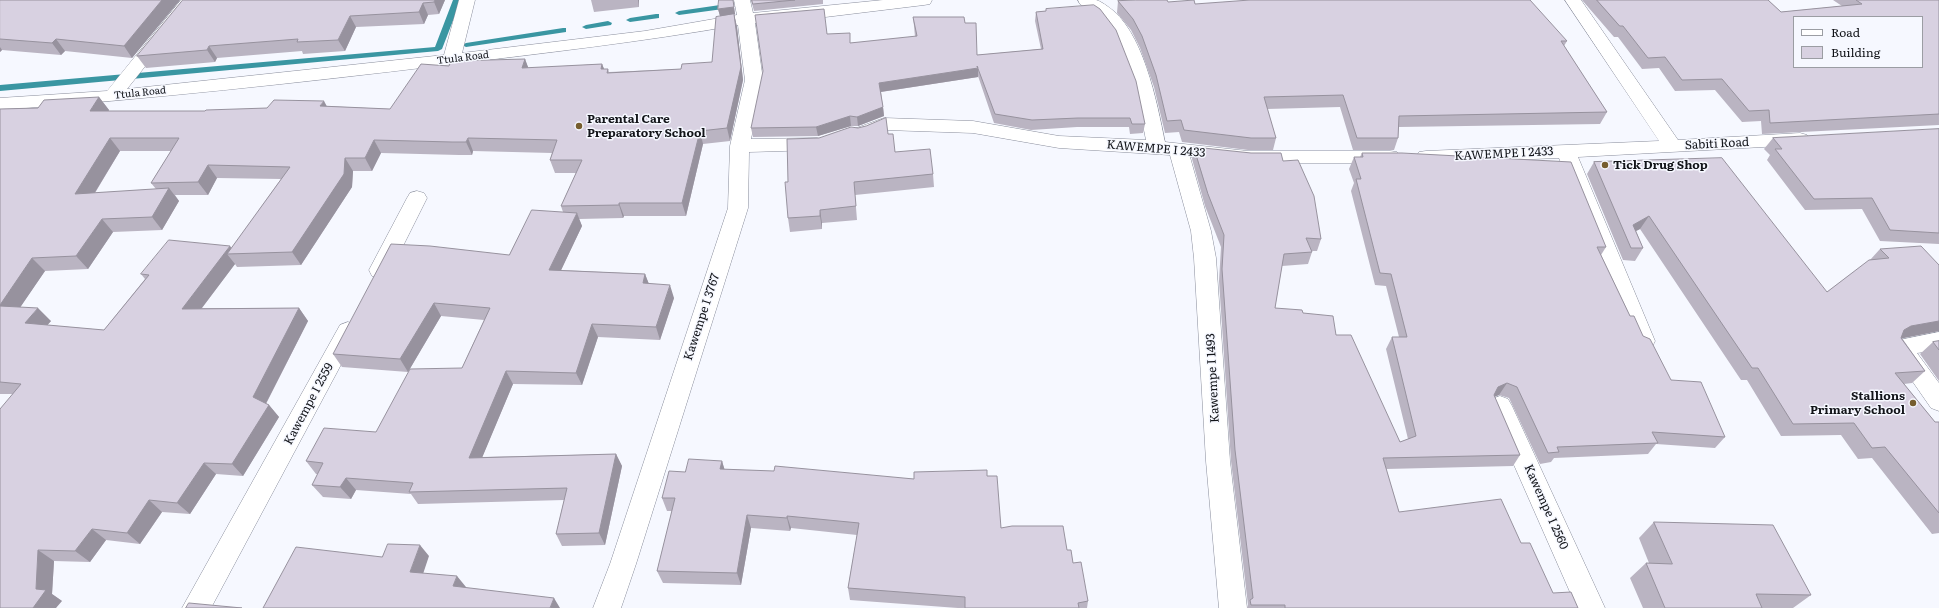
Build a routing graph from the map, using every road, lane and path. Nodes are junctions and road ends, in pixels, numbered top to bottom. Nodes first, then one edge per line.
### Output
1 (190, 0) edge
2 (467, 0) edge
3 (924, 0) edge
4 (1086, 0) edge
5 (1573, 0) edge
6 (903, 1) edge
7 (744, 10) edge
8 (452, 59) junction
9 (112, 96) junction
10 (0, 104) edge
11 (1814, 139) edge
12 (740, 146) junction
13 (1673, 146) junction
14 (1168, 149) junction
15 (1566, 151) junction
16 (417, 198) dead end
17 (370, 290) edge
18 (358, 312) edge
19 (1644, 341) edge
20 (1939, 341) edge
21 (1939, 401) edge
22 (1500, 406) edge
23 (196, 608) edge
24 (607, 608) edge
25 (1233, 608) edge
26 (1591, 608) edge

1 - 9 street
2 - 8 street
3 - 6 street, Ttula Road
4 - 14 street, Kawempe I 1493
5 - 13 street, Sabiti Road
6 - 7 street, Ttula Road
7 - 8 street, Ttula Road
7 - 12 street, Kawempe I 3767
8 - 9 street, Ttula Road
9 - 10 street, Ttula Road
11 - 13 street, Sabiti Road
12 - 14 street, KAWEMPE I 2433
12 - 24 street, Kawempe I 3767
13 - 15 street, KAWEMPE I 2433
14 - 15 street, KAWEMPE I 2433
14 - 25 street, Kawempe I 1493
15 - 19 street
16 - 17 street
18 - 23 street, Kawempe I 2559
20 - 21 street
22 - 26 street, Kawempe I 2560

